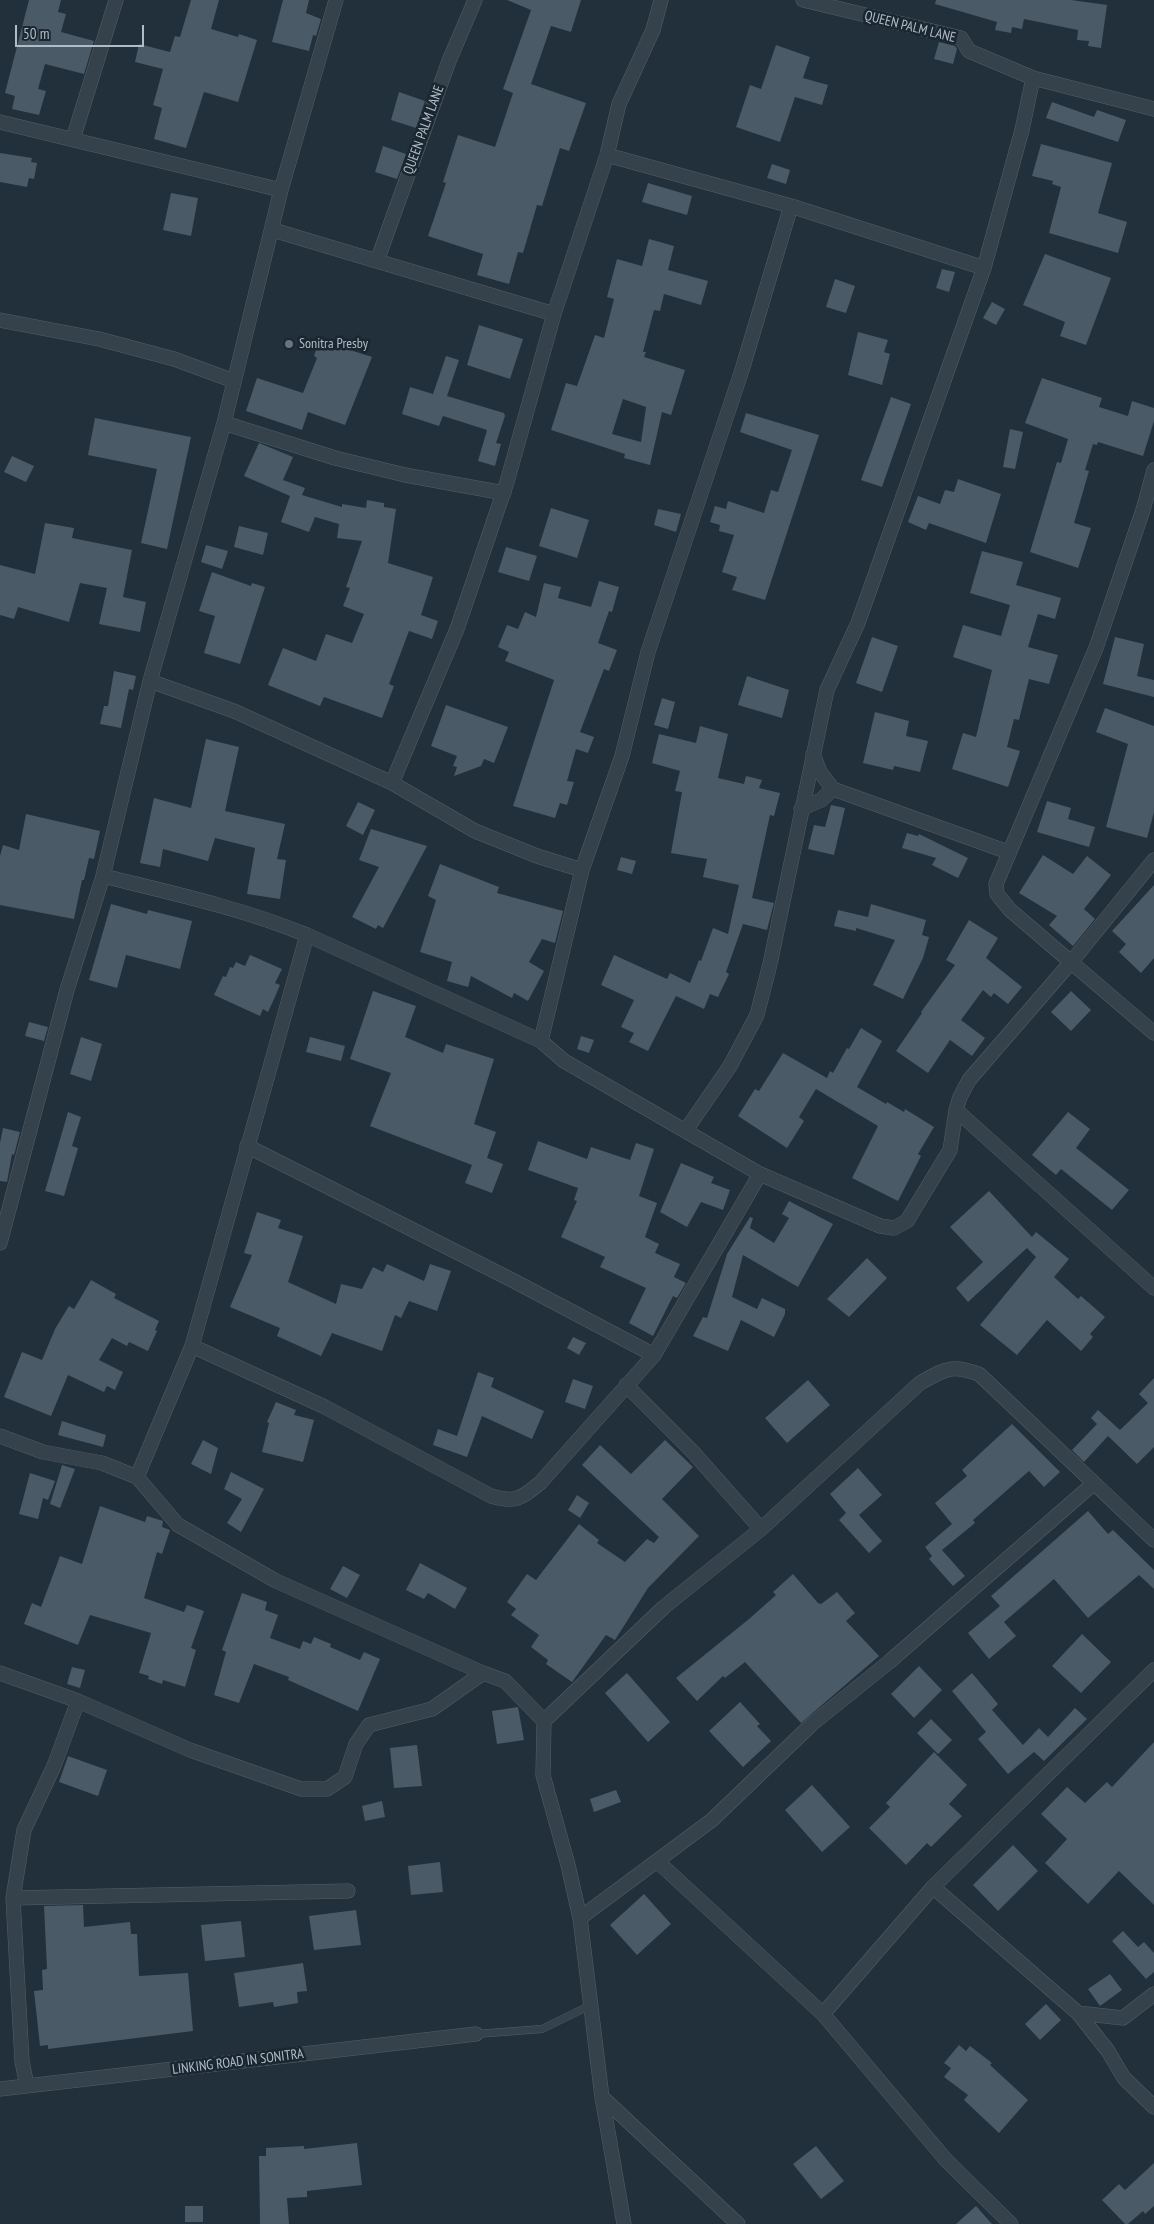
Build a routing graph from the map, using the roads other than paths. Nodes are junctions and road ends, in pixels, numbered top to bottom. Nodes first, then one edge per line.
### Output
1 (116, 0) edge
2 (336, 0) edge
3 (475, 0) edge
4 (662, 0) edge
5 (803, 0) edge
6 (1033, 78) junction
7 (1154, 109) edge
8 (0, 122) edge
9 (73, 139) junction
10 (607, 155) junction
11 (281, 190) junction
12 (792, 206) junction
13 (273, 230) junction
14 (377, 262) junction
15 (984, 268) junction
16 (554, 314) junction
17 (0, 320) edge
18 (234, 381) junction
19 (224, 423) junction
20 (1154, 470) edge
21 (504, 493) junction
22 (150, 681) junction
23 (813, 754) junction
24 (392, 783) junction
25 (834, 790) junction
26 (801, 809) junction
27 (1008, 852) junction
28 (1154, 860) edge
29 (582, 870) junction
30 (103, 876) junction
31 (307, 935) junction
32 (1072, 961) junction
33 (1154, 1033) edge
34 (541, 1041) junction
35 (956, 1110) junction
36 (686, 1130) junction
37 (247, 1146) junction
38 (760, 1174) junction
39 (0, 1243) edge
40 (1154, 1288) edge
41 (192, 1346) junction
42 (654, 1355) junction
43 (626, 1385) junction
44 (0, 1436) edge
45 (136, 1477) junction
46 (1093, 1484) junction
47 (761, 1529) junction
48 (1154, 1540) edge
49 (1154, 1670) edge
50 (0, 1673) edge
51 (483, 1673) junction
52 (78, 1701) junction
53 (544, 1721) junction
54 (657, 1861) junction
55 (933, 1887) junction
56 (348, 1891) dead end
57 (13, 1898) junction
58 (580, 1918) junction
59 (1154, 1994) edge
60 (591, 2004) junction
61 (1078, 2013) junction
62 (823, 2014) junction
63 (476, 2034) joint
64 (27, 2086) junction
65 (0, 2089) edge
66 (602, 2097) junction
67 (1154, 2107) edge
68 (624, 2224) edge
69 (738, 2224) edge
70 (1011, 2224) edge

1 - 9 street
2 - 11 street
3 - 14 street, QUEEN PALM LANE
4 - 10 street
5 - 6 street, QUEEN PALM LANE
6 - 7 street, QUEEN PALM LANE
6 - 15 street
8 - 9 street
9 - 11 street
10 - 12 street
10 - 16 street
11 - 13 street
12 - 15 street
12 - 29 street
13 - 14 street
13 - 18 street
14 - 16 street
15 - 23 street
16 - 21 street
17 - 18 street
18 - 19 street
19 - 21 street
19 - 22 street
20 - 27 street
21 - 24 street
22 - 24 street
22 - 30 street
23 - 25 street
23 - 26 street
24 - 29 street
25 - 26 street
25 - 27 street
26 - 36 street
27 - 32 street
28 - 32 street
29 - 34 street
30 - 31 street
30 - 39 street
31 - 34 street
31 - 37 street
32 - 33 street
32 - 35 street
34 - 36 street
35 - 38 street
35 - 40 street
36 - 38 street
37 - 41 street
37 - 42 street
38 - 42 street
41 - 43 street
41 - 45 street
42 - 43 street
43 - 47 street
44 - 45 street
45 - 51 street
46 - 47 street
46 - 48 street
46 - 54 street
47 - 53 street
49 - 55 street
50 - 52 street
51 - 52 street
51 - 53 street
52 - 57 street
53 - 58 street
54 - 58 street
54 - 62 street
55 - 61 street
55 - 62 street
56 - 57 street
57 - 64 street
58 - 60 street
59 - 61 street
60 - 63 lane
60 - 66 street
61 - 67 street
62 - 70 street
63 - 64 street, LINKING ROAD IN SONITRA
64 - 65 street, LINKING ROAD IN SONITRA
66 - 68 street
66 - 69 street

